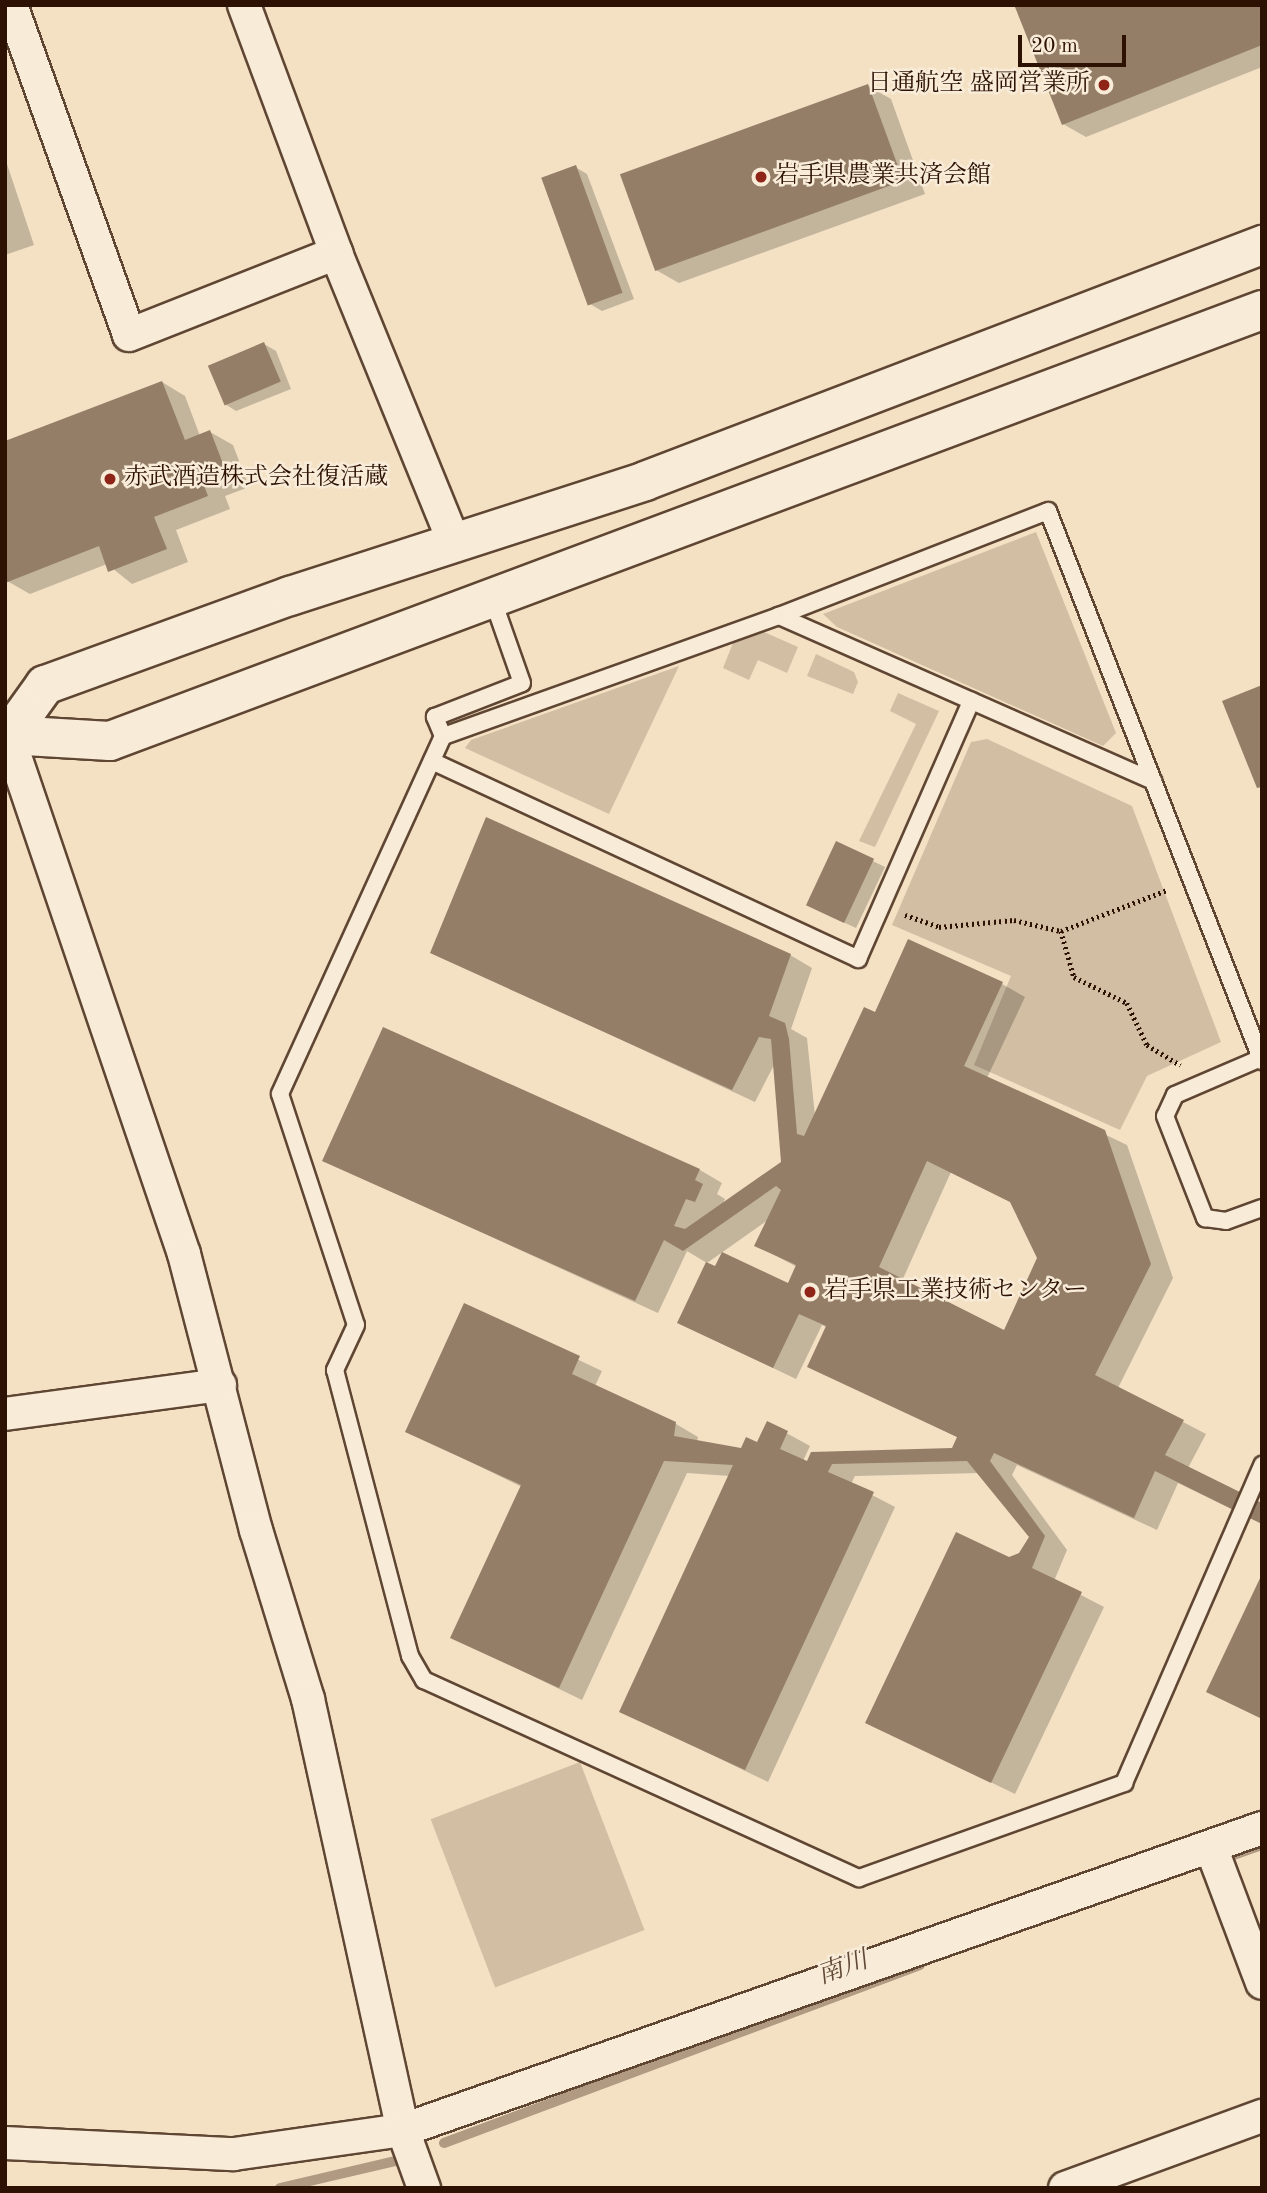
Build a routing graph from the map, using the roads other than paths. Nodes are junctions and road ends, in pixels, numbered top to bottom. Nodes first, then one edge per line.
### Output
1 (11, 5) edge
2 (244, 5) edge
3 (1262, 245) edge
4 (336, 253) junction
5 (1262, 310) edge
6 (454, 542) junction
7 (492, 598) junction
8 (779, 616) junction
9 (971, 701) junction
10 (7, 731) edge
11 (443, 736) junction
12 (432, 761) junction
13 (1153, 781) junction
14 (1261, 1060) edge
15 (1262, 1208) edge
16 (220, 1385) junction
17 (5, 1413) edge
18 (1262, 1465) edge
19 (1262, 1828) edge
20 (1211, 1847) junction
21 (1262, 1983) edge
22 (1262, 2116) edge
23 (403, 2130) junction
24 (5, 2143) edge
25 (424, 2188) edge
26 (1065, 2188) edge

1 - 4 street
2 - 4 street
3 - 6 street
4 - 6 street
5 - 7 street
6 - 10 street
7 - 10 street
7 - 11 lane
8 - 9 lane
8 - 11 lane
8 - 13 lane
9 - 12 lane
9 - 13 lane
10 - 16 street
11 - 12 lane
12 - 18 lane
13 - 14 lane
14 - 15 lane
16 - 17 street
16 - 23 street
19 - 20 street
20 - 21 street
20 - 23 street
22 - 26 street
23 - 24 street
23 - 25 street

